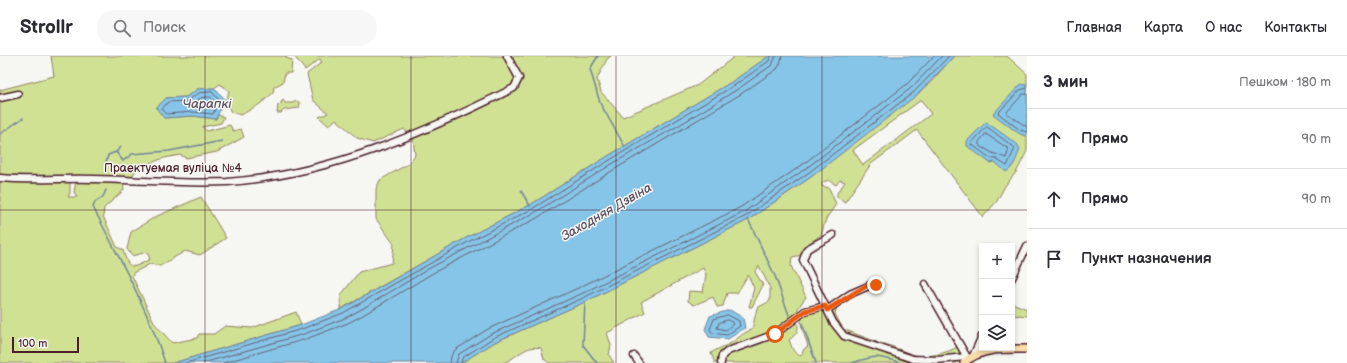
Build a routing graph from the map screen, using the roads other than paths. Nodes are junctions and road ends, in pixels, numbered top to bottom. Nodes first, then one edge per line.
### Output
1 (507, 56) edge
2 (18, 94) dead end
3 (0, 98) edge
4 (0, 178) edge
5 (833, 235) dead end
6 (1027, 246) edge
7 (1015, 272) edge
8 (925, 284) dead end
9 (878, 287) dead end
10 (826, 308) junction
11 (979, 341) edge
12 (1027, 349) edge
13 (634, 356) dead end
14 (968, 359) edge
15 (639, 363) edge
16 (721, 363) edge

1 - 4 street, Праектуемая вуліца №4
2 - 3 street
5 - 10 street
6 - 7 street
8 - 14 street
9 - 10 street
10 - 14 street
10 - 16 street
11 - 14 street
12 - 14 main road
13 - 15 street

